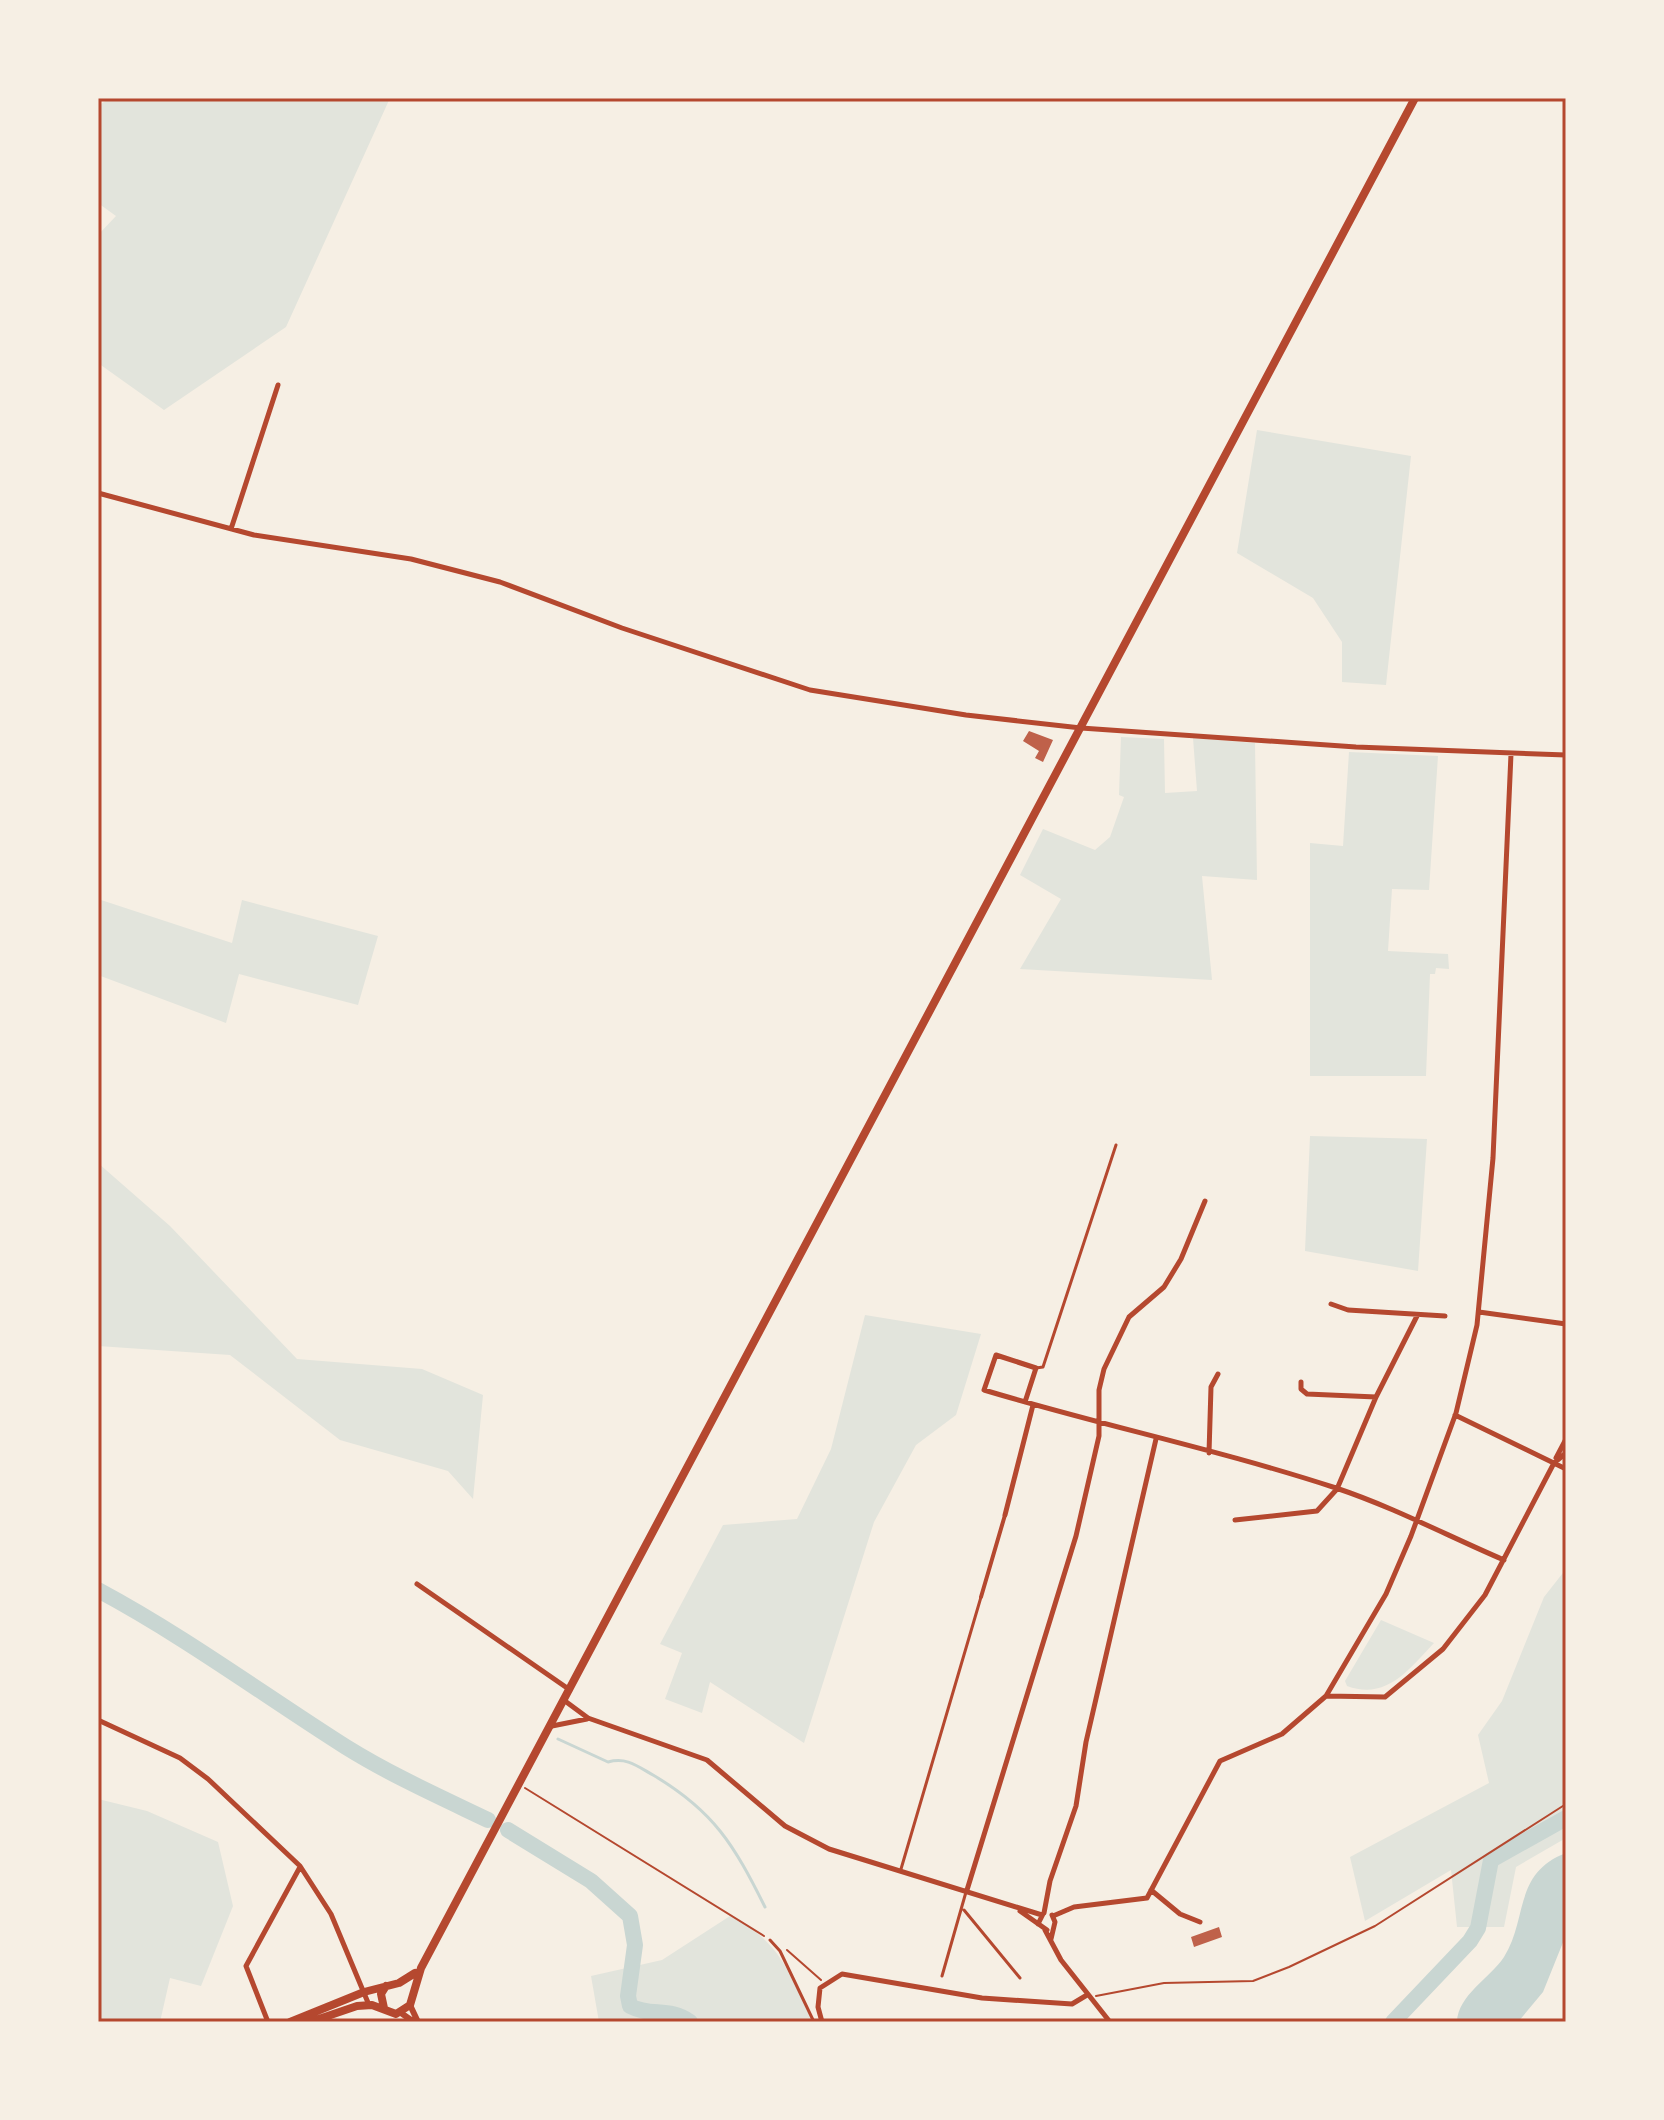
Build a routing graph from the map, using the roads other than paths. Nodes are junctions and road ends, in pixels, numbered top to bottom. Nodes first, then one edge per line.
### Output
1 (1415, 98) edge
2 (278, 385) dead end
3 (98, 493) edge
4 (231, 529) junction
5 (1081, 728) junction
6 (1511, 754) junction
7 (1566, 755) edge
8 (1116, 1145) dead end
9 (1205, 1201) dead end
10 (1331, 1304) dead end
11 (1479, 1312) junction
12 (1417, 1316) junction
13 (1445, 1316) dead end
14 (1566, 1324) edge
15 (1036, 1368) junction
16 (1218, 1374) dead end
17 (1301, 1382) dead end
18 (1376, 1397) junction
19 (1025, 1402) junction
20 (1033, 1405) junction
21 (1455, 1415) junction
22 (1101, 1424) junction
23 (1156, 1439) junction
24 (1566, 1439) edge
25 (1209, 1453) junction
26 (1566, 1453) edge
27 (1554, 1463) junction
28 (1566, 1469) edge
29 (1337, 1489) junction
30 (1005, 1515) joint
31 (1235, 1520) dead end
32 (1416, 1522) junction
33 (1504, 1560) junction
34 (417, 1584) dead end
35 (981, 1597) joint
36 (571, 1691) junction
37 (1326, 1696) junction
38 (565, 1701) junction
39 (588, 1718) junction
40 (98, 1720) edge
41 (552, 1726) junction
42 (300, 1866) junction
43 (901, 1869) junction
44 (967, 1890) junction
45 (1151, 1890) junction
46 (963, 1908) junction
47 (1017, 1908) junction
48 (1049, 1920) junction
49 (1200, 1922) dead end
50 (770, 1940) road end
51 (421, 1968) junction
52 (942, 1976) dead end
53 (1020, 1978) dead end
54 (399, 1983) junction
55 (386, 1986) junction
56 (364, 1992) junction
57 (411, 1993) junction
58 (1087, 1995) junction
59 (369, 2005) junction
60 (410, 2005) junction
61 (384, 2008) junction
62 (401, 2013) junction
63 (268, 2022) edge
64 (290, 2022) edge
65 (310, 2022) edge
66 (416, 2022) edge
67 (814, 2022) edge
68 (822, 2022) edge
69 (1110, 2022) edge

1 - 5 main road
2 - 4 street
3 - 4 street
4 - 5 street
5 - 6 street
5 - 36 main road
6 - 7 street
6 - 11 street
8 - 15 lane
9 - 22 street
10 - 12 street
11 - 14 street
11 - 21 street
12 - 13 street
12 - 18 street
15 - 19 street
15 - 19 street
16 - 25 street
17 - 18 street
18 - 29 street
19 - 20 street
20 - 22 street
20 - 30 street
21 - 27 street
21 - 32 street
22 - 23 street
22 - 44 street
23 - 25 street
23 - 48 street
24 - 27 street
25 - 29 street
26 - 27 street
27 - 28 street
27 - 33 street
29 - 31 street
29 - 32 street
30 - 35 street
32 - 33 street
32 - 37 street
33 - 37 street
34 - 36 street
35 - 43 lane
36 - 38 main road
37 - 45 street
38 - 39 street
38 - 41 main road
39 - 41 street
39 - 43 street
40 - 42 street
41 - 51 main road
42 - 56 street
42 - 63 street
43 - 44 street
44 - 46 lane
44 - 47 street
45 - 48 street
45 - 49 street
46 - 52 lane
46 - 53 lane
47 - 48 street
47 - 48 street
48 - 58 street
50 - 67 lane
51 - 54 main road
51 - 57 main road
54 - 55 main road
54 - 57 main road
55 - 56 main road
55 - 61 main road
56 - 59 street
56 - 64 main road
57 - 60 main road
58 - 68 street
58 - 69 street
59 - 61 main road
59 - 65 main road
60 - 62 main road
60 - 66 street
61 - 62 main road
62 - 66 street

